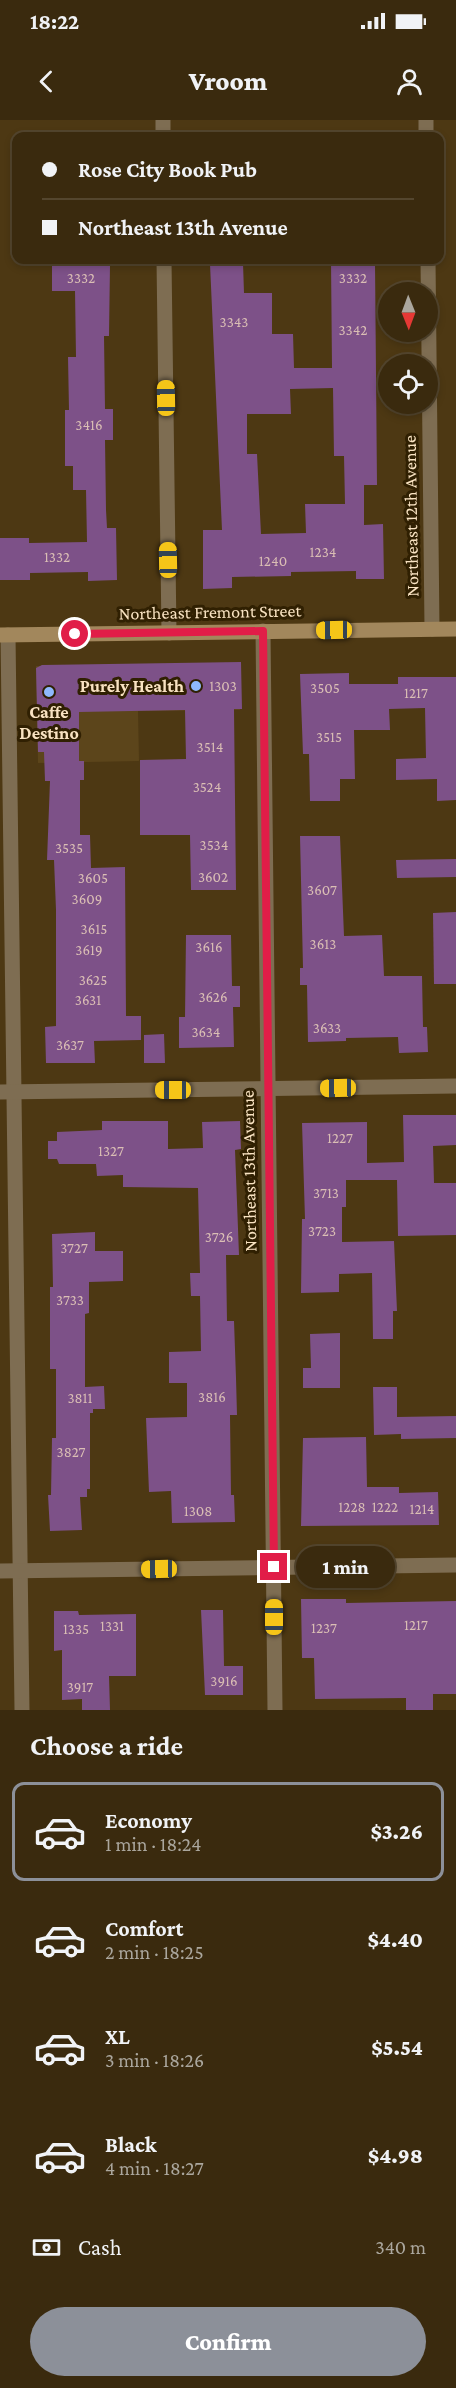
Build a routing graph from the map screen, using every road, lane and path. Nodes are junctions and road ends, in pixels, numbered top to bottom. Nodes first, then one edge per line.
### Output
1 (165, 264) edge
2 (428, 264) edge
3 (432, 629) junction
4 (456, 629) edge
5 (263, 631) junction
6 (169, 633) junction
7 (4, 635) edge
8 (456, 1086) edge
9 (268, 1089) junction
10 (7, 1092) edge
11 (456, 1565) edge
12 (274, 1567) junction
13 (0, 1571) edge
14 (20, 1571) junction
15 (22, 1710) edge
16 (275, 1710) edge

1 - 6 street
2 - 3 street, Northeast 12th Avenue
3 - 4 main road, Northeast Fremont Street
3 - 5 main road, Northeast Fremont Street
5 - 6 main road, Northeast Fremont Street
5 - 9 street, Northeast 13th Avenue
6 - 7 main road, Northeast Fremont Street
7 - 10 street
8 - 9 street
9 - 10 street
9 - 12 street, Northeast 13th Avenue
10 - 14 street
11 - 12 street
12 - 14 street
12 - 16 street, Northeast 13th Avenue
13 - 14 street
14 - 15 street

